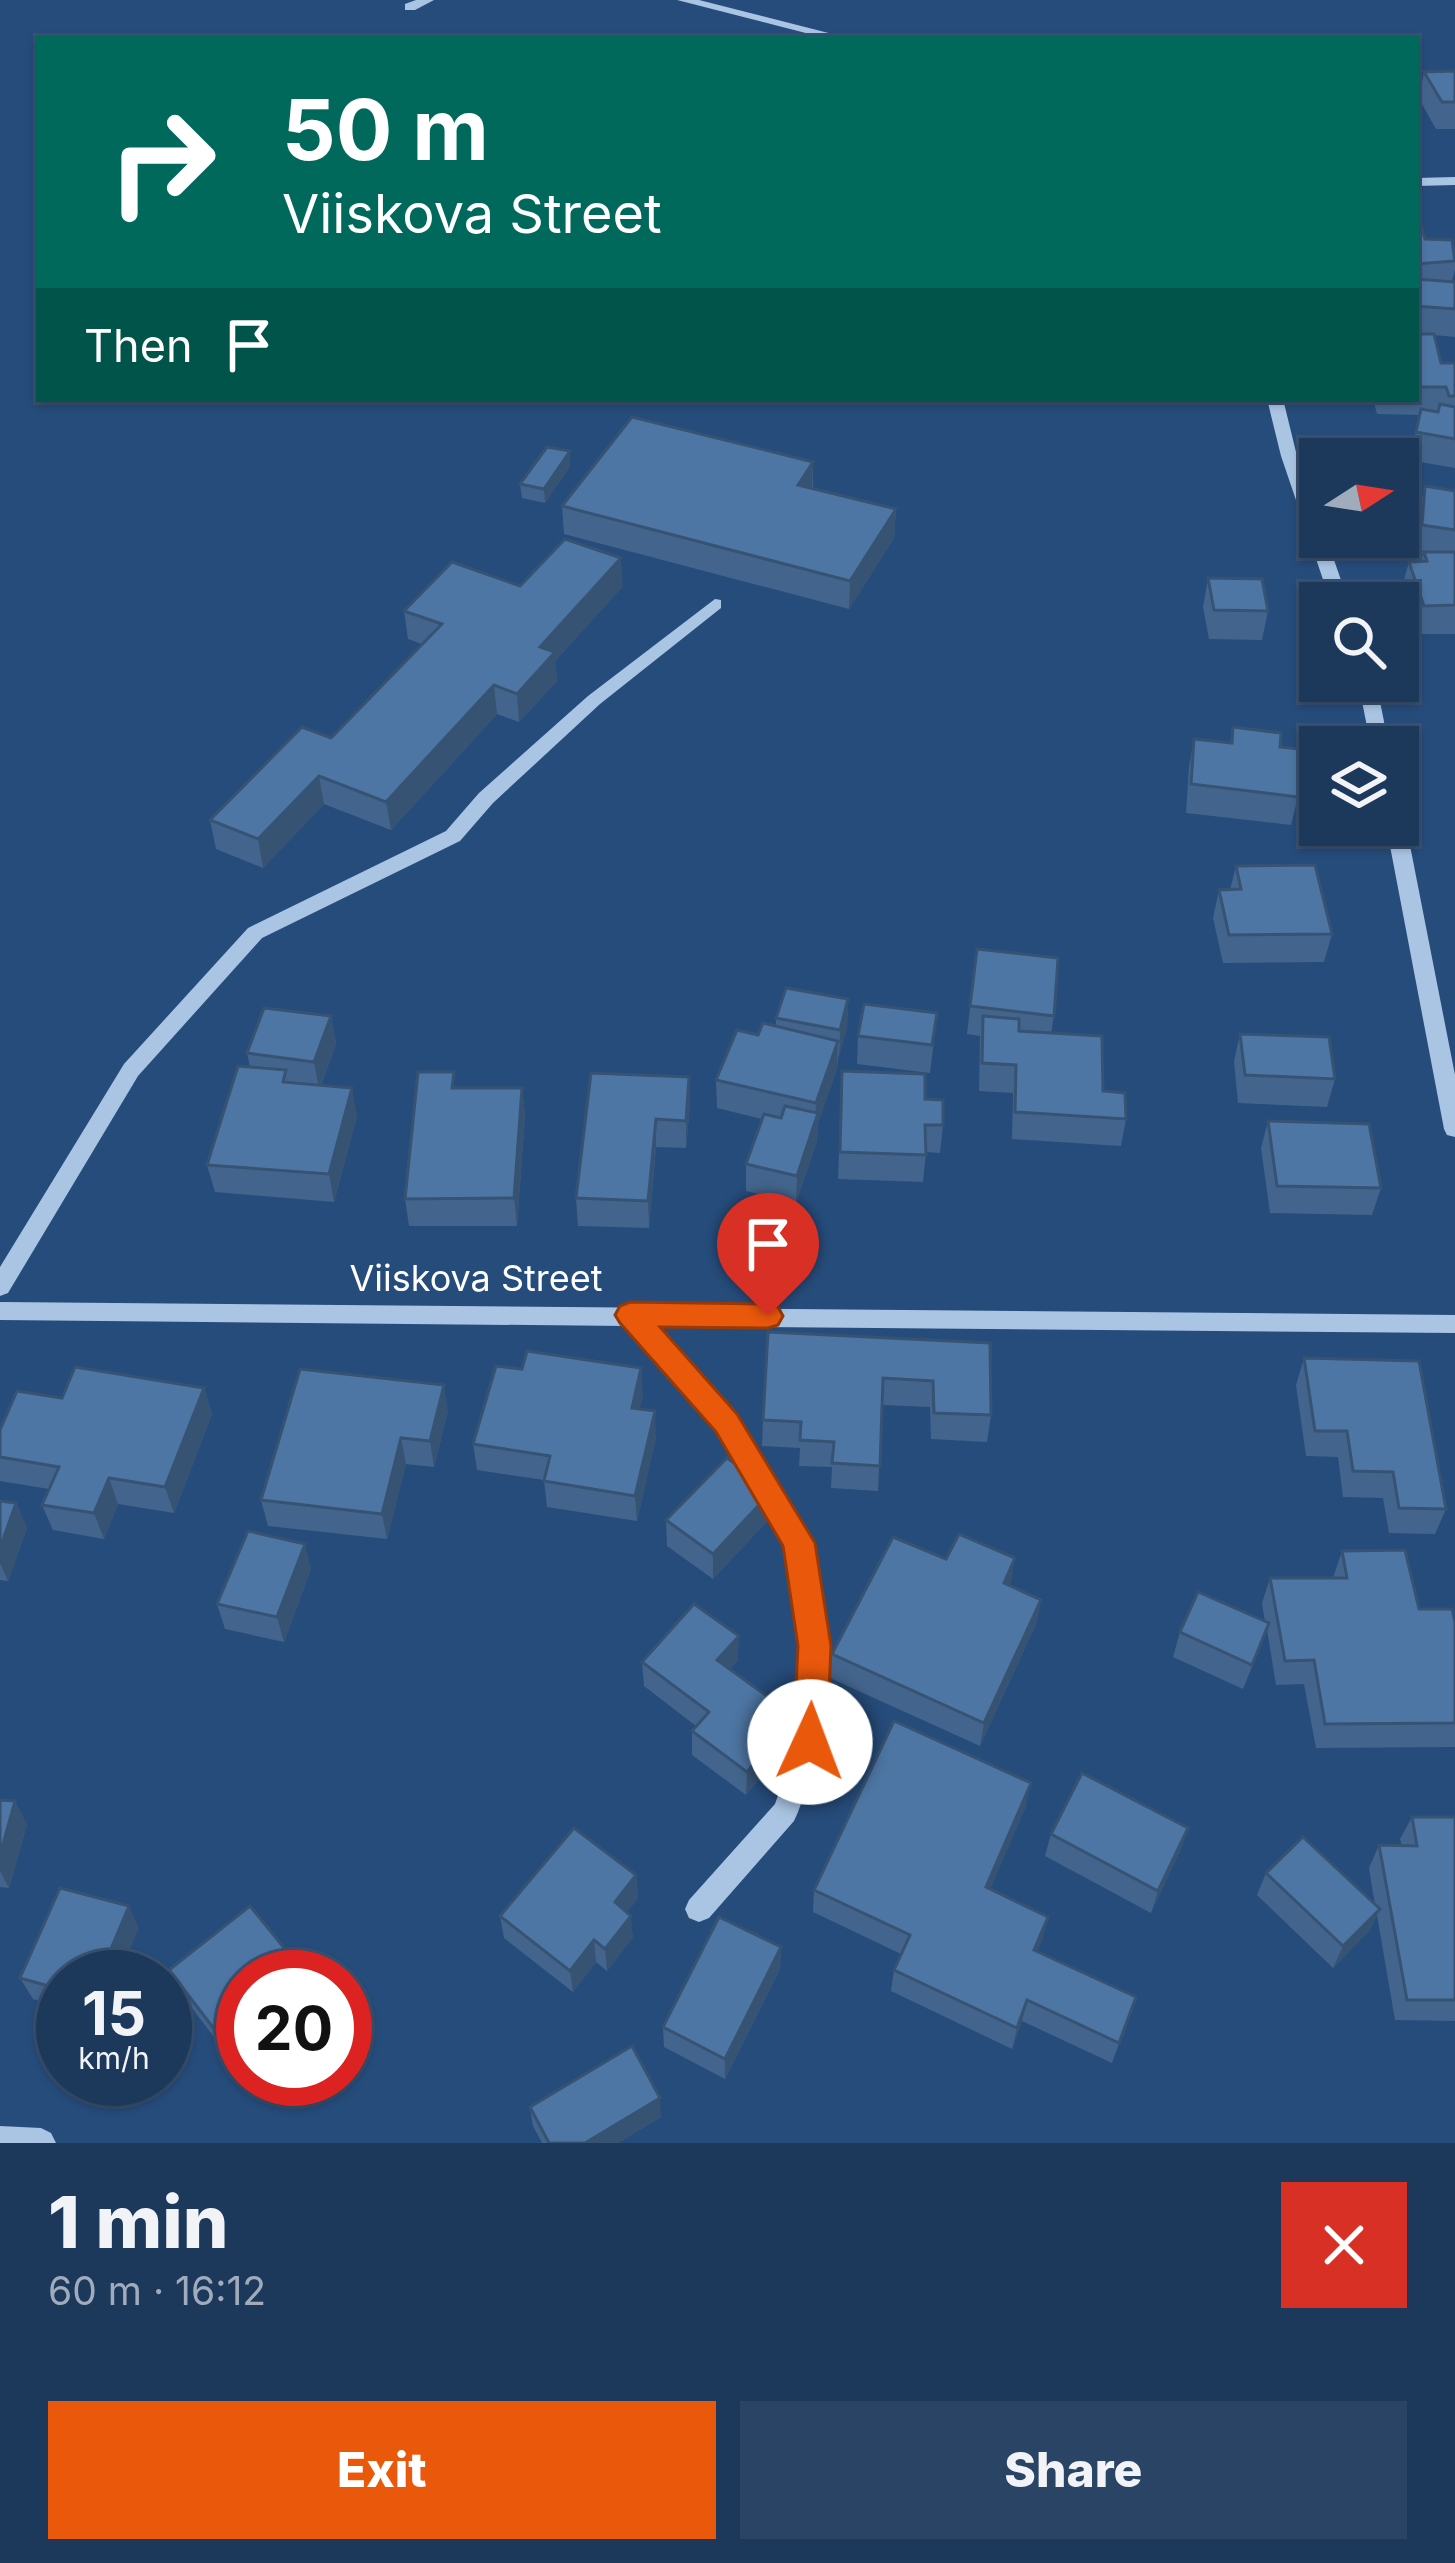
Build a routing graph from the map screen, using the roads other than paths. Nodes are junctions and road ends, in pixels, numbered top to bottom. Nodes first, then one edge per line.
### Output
1 (428, 0) edge
2 (683, 0) edge
3 (410, 7) dead end
4 (833, 36) edge
5 (1455, 181) edge
6 (1419, 182) edge
7 (1276, 402) edge
8 (1333, 582) edge
9 (715, 604) dead end
10 (1400, 846) edge
11 (1455, 1129) edge
12 (0, 1287) edge
13 (0, 1311) edge
14 (630, 1315) junction
15 (1455, 1324) edge
16 (699, 1909) dead end
17 (0, 2141) edge
18 (40, 2143) edge

1 - 3 street
2 - 4 street
5 - 6 street
7 - 8 street
9 - 12 street
10 - 11 street
13 - 14 street, Viiskova Street
14 - 15 street, Viiskova Street
14 - 16 street
17 - 18 street

